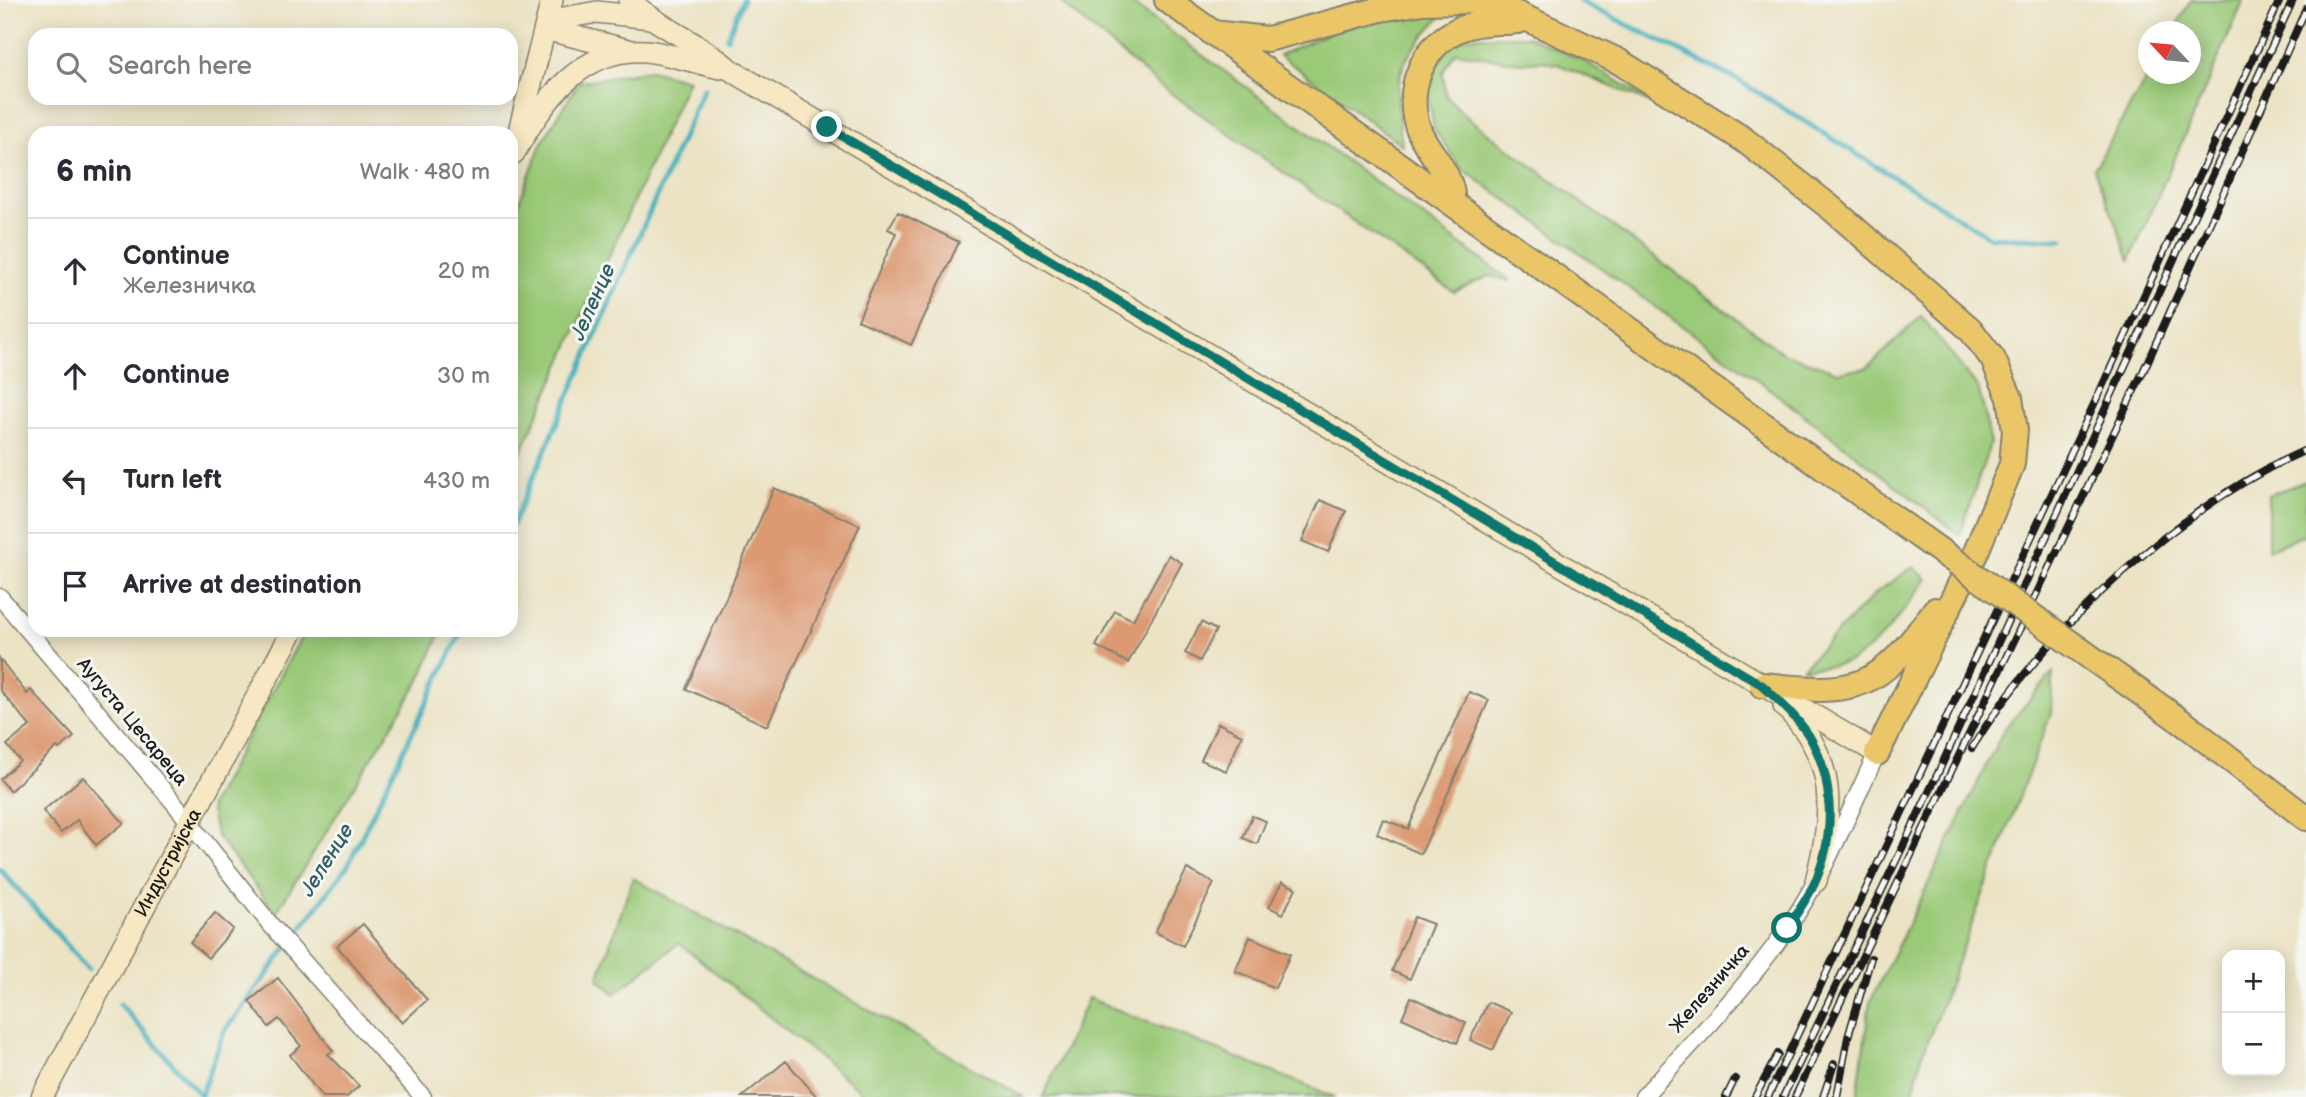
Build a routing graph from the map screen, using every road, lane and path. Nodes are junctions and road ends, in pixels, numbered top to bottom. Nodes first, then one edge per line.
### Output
1 (552, 0) edge
2 (629, 0) edge
3 (1167, 0) edge
4 (650, 18) junction
5 (1525, 20) junction
6 (546, 25) junction
7 (1212, 33) junction
8 (631, 51) junction
9 (729, 69) junction
10 (518, 135) edge
11 (518, 147) edge
12 (1452, 203) junction
13 (1976, 552) junction
14 (0, 597) edge
15 (28, 631) edge
16 (33, 637) edge
17 (289, 637) edge
18 (1762, 685) junction
19 (1877, 753) junction
20 (2306, 818) edge
21 (189, 824) junction
22 (1816, 881) junction
23 (42, 1097) edge
24 (423, 1097) edge
25 (1643, 1097) edge

1 - 6 main road
2 - 4 main road
3 - 7 main road
4 - 6 main road
4 - 9 main road
5 - 7 main road
5 - 12 main road
5 - 13 main road
6 - 8 main road
6 - 10 main road
7 - 12 main road
8 - 9 main road
8 - 11 main road
9 - 18 main road
12 - 20 main road, bridge
13 - 18 main road
13 - 19 main road
14 - 15 street, Аугуста Цесареца
16 - 21 street, Аугуста Цесареца
17 - 21 main road, Индустријска
18 - 19 main road
18 - 22 main road
19 - 22 street, Железничка
21 - 23 main road, Индустријска
21 - 24 street, Аугуста Цесареца
22 - 25 street, Железничка

